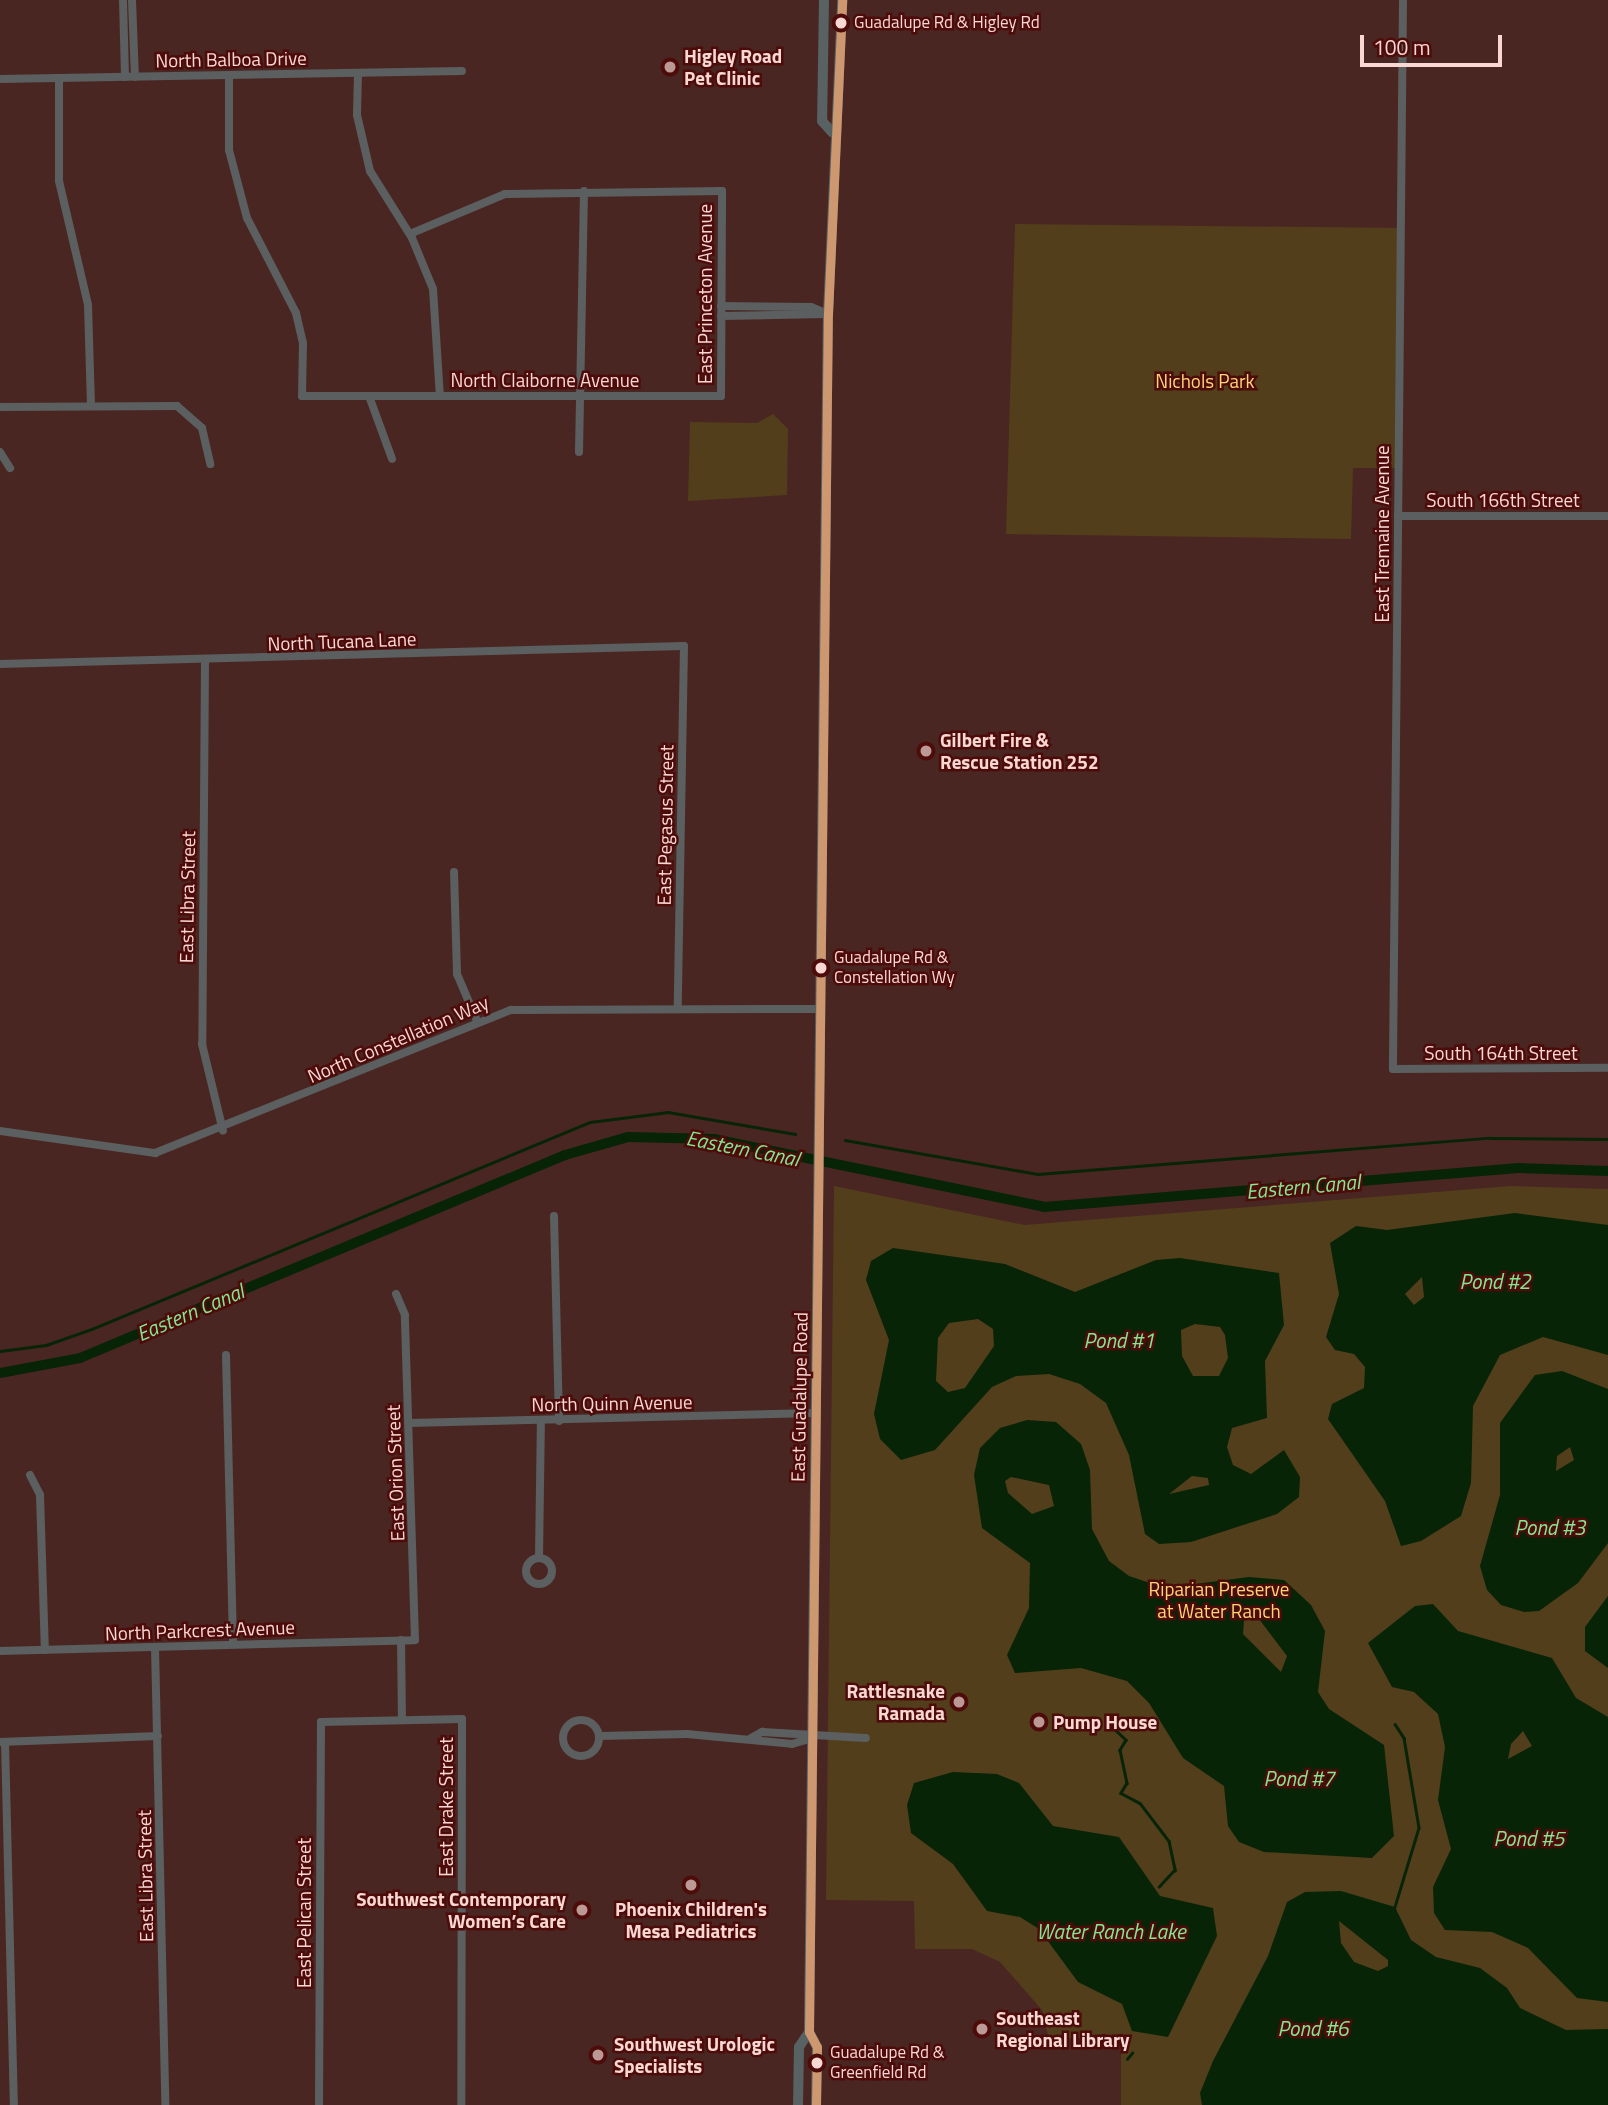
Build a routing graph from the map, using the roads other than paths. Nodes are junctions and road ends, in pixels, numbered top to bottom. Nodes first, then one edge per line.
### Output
1 (123, 0) edge
2 (132, 0) edge
3 (824, 0) edge
4 (842, 0) edge
5 (1403, 0) edge
6 (462, 71) dead end
7 (358, 73) junction
8 (229, 75) junction
9 (125, 77) junction
10 (135, 77) junction
11 (58, 78) junction
12 (0, 79) edge
13 (832, 132) junction
14 (583, 191) junction
15 (410, 234) junction
16 (721, 306) junction
17 (828, 314) junction
18 (721, 316) junction
19 (369, 396) junction
20 (440, 396) junction
21 (580, 396) junction
22 (720, 396) joint
23 (91, 404) junction
24 (0, 407) edge
25 (0, 452) edge
26 (579, 452) dead end
27 (391, 459) dead end
28 (210, 464) dead end
29 (10, 468) dead end
30 (1398, 516) junction
31 (1608, 516) edge
32 (684, 646) joint
33 (205, 661) junction
34 (0, 664) edge
35 (454, 872) dead end
36 (678, 1005) junction
37 (821, 1009) junction
38 (477, 1021) junction
39 (1608, 1068) edge
40 (1393, 1069) joint
41 (0, 1131) edge
42 (223, 1131) junction
43 (554, 1216) dead end
44 (396, 1294) dead end
45 (226, 1355) dead end
46 (816, 1413) junction
47 (541, 1421) junction
48 (559, 1421) junction
49 (409, 1423) junction
50 (30, 1475) dead end
51 (539, 1558) dead end
52 (401, 1640) junction
53 (233, 1644) junction
54 (155, 1647) junction
55 (45, 1650) junction
56 (0, 1651) edge
57 (402, 1720) junction
58 (158, 1736) junction
59 (599, 1736) junction
60 (813, 1738) junction
61 (866, 1738) dead end
62 (2, 1742) edge
63 (809, 2032) junction
64 (14, 2105) edge
65 (164, 2105) edge
66 (319, 2105) edge
67 (461, 2105) edge
68 (798, 2105) edge
69 (816, 2105) edge

1 - 9 street
2 - 10 street
3 - 13 main road, East Guadalupe Road
4 - 13 main road, East Guadalupe Road
5 - 30 street, East Tremaine Avenue
6 - 7 street, North Balboa Drive
7 - 8 street, North Balboa Drive
7 - 15 street
8 - 10 street, North Balboa Drive
8 - 19 street, North Claiborne Avenue
9 - 10 street, North Balboa Drive
9 - 11 street, North Balboa Drive
11 - 12 street, North Balboa Drive
11 - 23 street
13 - 17 main road, East Guadalupe Road
14 - 15 street
14 - 16 street, East Princeton Avenue
14 - 21 street
15 - 20 street
16 - 17 street
16 - 18 street, East Princeton Avenue
17 - 18 street
17 - 37 main road, East Guadalupe Road
18 - 22 street, East Princeton Avenue
19 - 20 street, North Claiborne Avenue
19 - 27 street
20 - 21 street, North Claiborne Avenue
21 - 22 street, North Claiborne Avenue
21 - 26 street
23 - 24 street
23 - 28 street
25 - 29 street
30 - 31 street, South 166th Street
30 - 40 street, East Tremaine Avenue
32 - 33 street, North Tucana Lane
32 - 36 street, East Pegasus Street
33 - 34 street, North Tucana Lane
33 - 42 street, East Libra Street
35 - 38 street
36 - 37 street, North Constellation Way
36 - 38 street, North Constellation Way
37 - 46 main road, East Guadalupe Road
38 - 42 street, North Constellation Way
39 - 40 street, South 164th Street
41 - 42 street, North Constellation Way
43 - 48 street
44 - 49 street, East Orion Street
45 - 53 street
46 - 48 street, North Quinn Avenue
46 - 60 main road, East Guadalupe Road
47 - 48 street, North Quinn Avenue
47 - 49 street, North Quinn Avenue
47 - 51 street
49 - 52 street, East Orion Street
50 - 55 street
52 - 53 street, North Parkcrest Avenue
52 - 57 street
53 - 54 street, North Parkcrest Avenue
54 - 55 street, North Parkcrest Avenue
54 - 58 street, East Libra Street
55 - 56 street, North Parkcrest Avenue
57 - 66 street, East Pelican Street
57 - 67 street, East Drake Street
58 - 62 street
58 - 65 street, East Libra Street
59 - 59 street
59 - 60 street
60 - 61 street
60 - 63 main road, East Guadalupe Road
62 - 64 street
63 - 68 main road, East Guadalupe Road
63 - 69 main road, East Guadalupe Road

